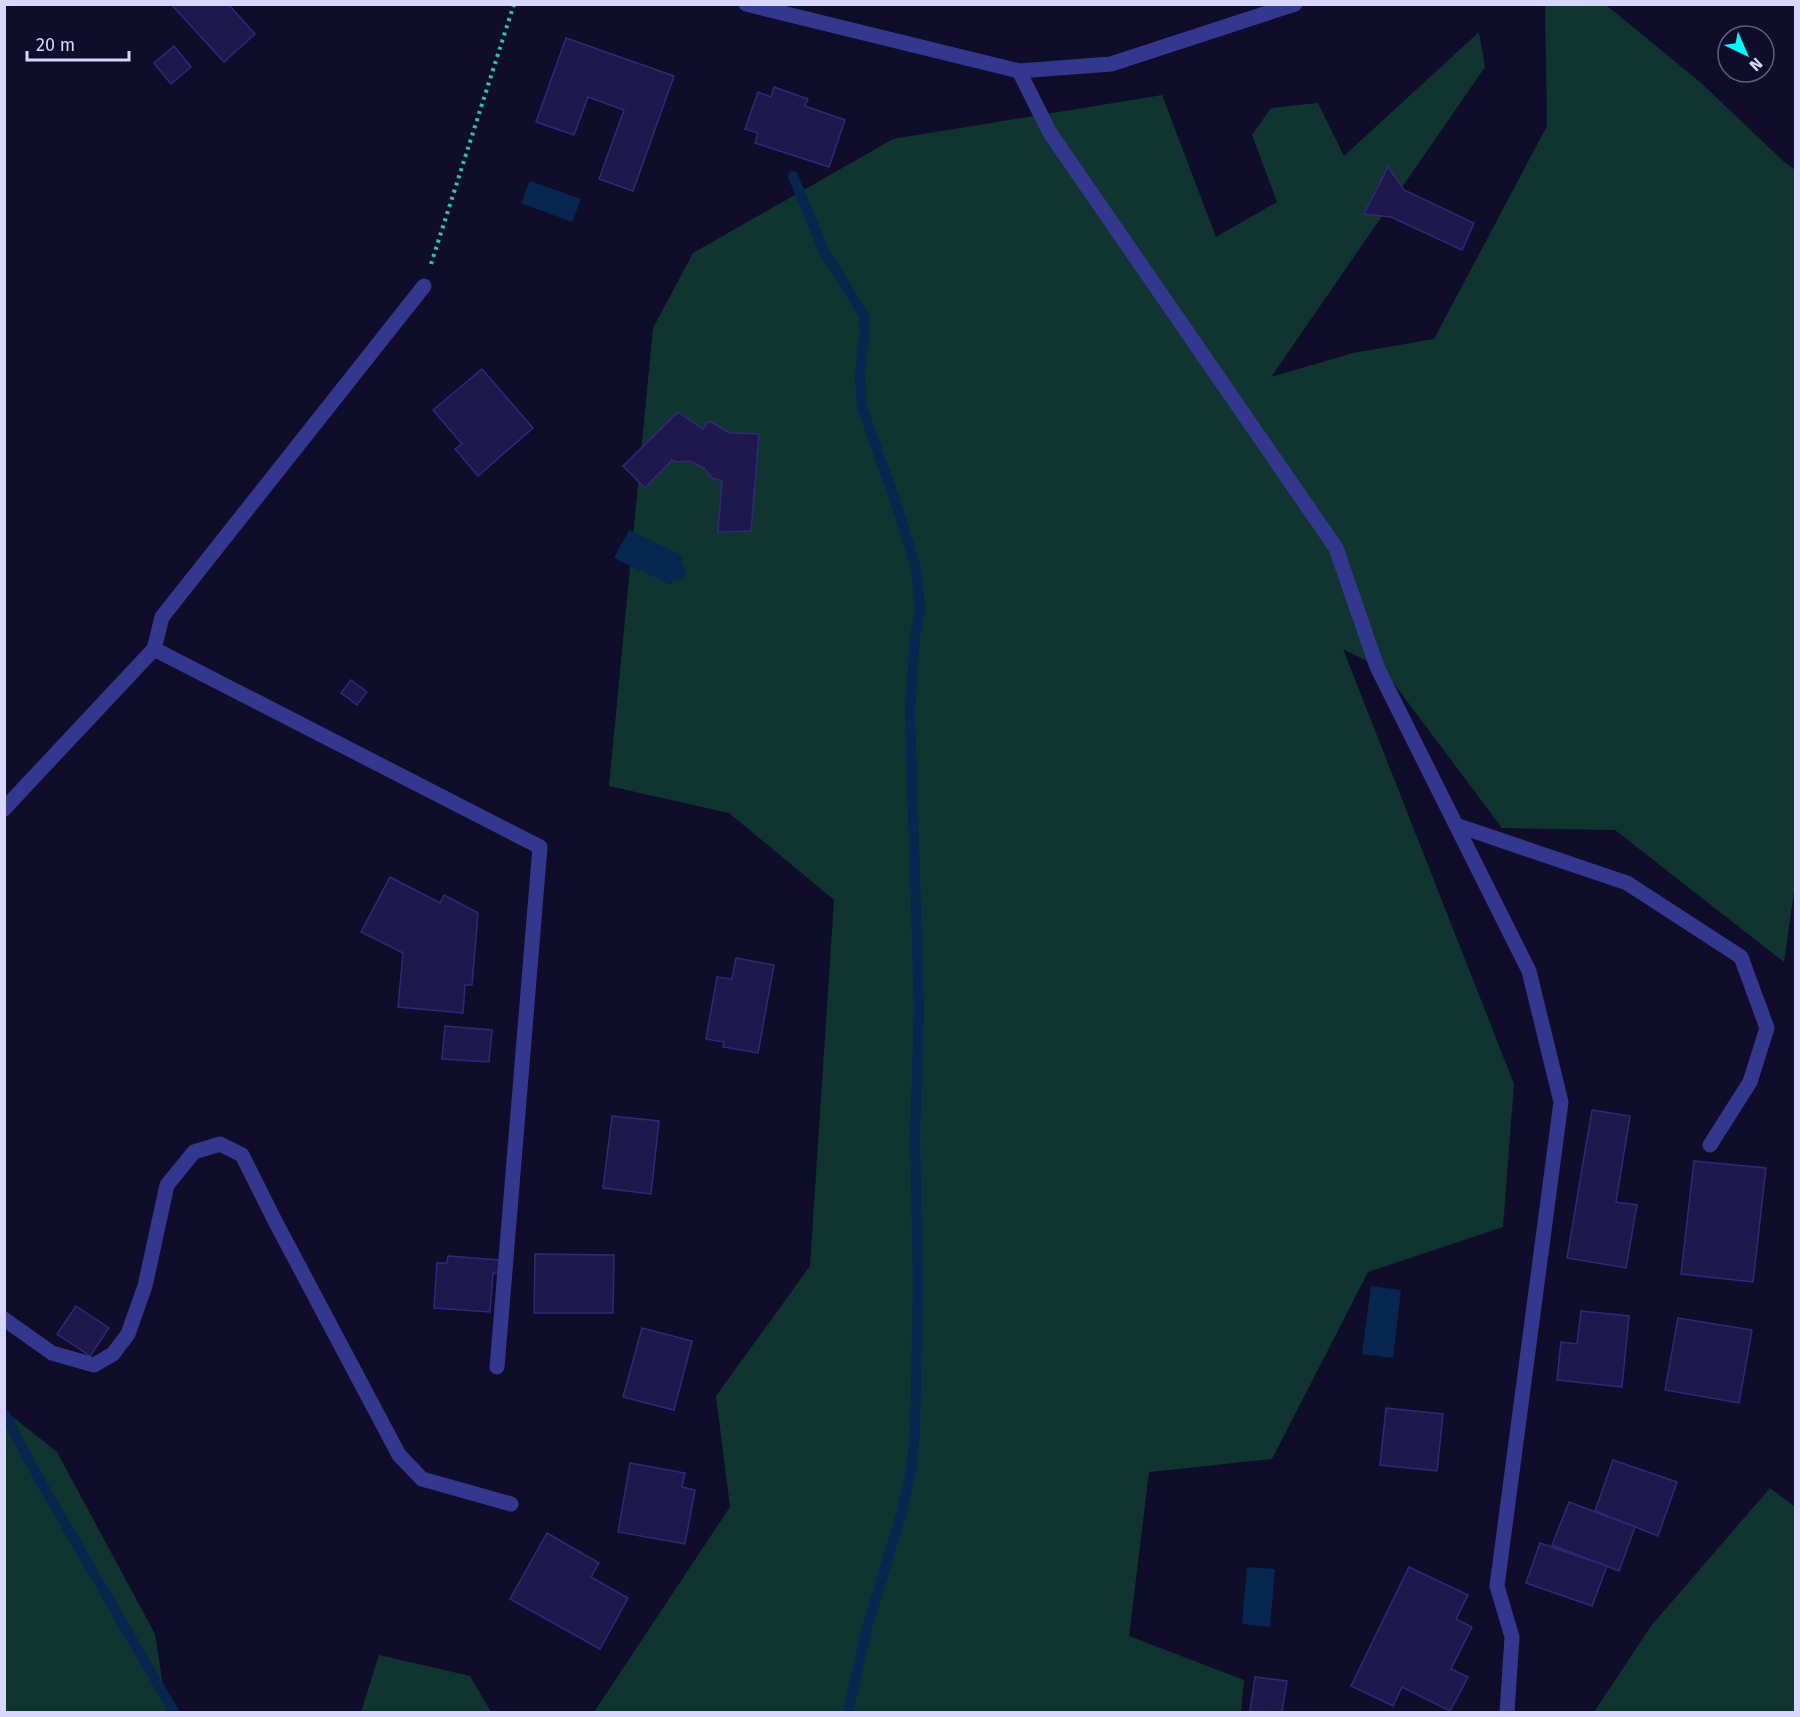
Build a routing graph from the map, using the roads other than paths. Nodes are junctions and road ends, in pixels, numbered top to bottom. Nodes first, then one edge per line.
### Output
1 (746, 4) edge
2 (1294, 4) edge
3 (1019, 71) junction
4 (424, 285) road end
5 (154, 649) junction
6 (4, 809) edge
7 (1456, 825) junction
8 (1710, 1145) dead end
9 (4, 1319) edge
10 (497, 1367) dead end
11 (512, 1504) dead end
12 (1507, 1713) edge

1 - 3 street
2 - 3 street
3 - 7 street
4 - 5 street
5 - 6 street
5 - 10 street
7 - 8 street
7 - 12 street
9 - 11 street

